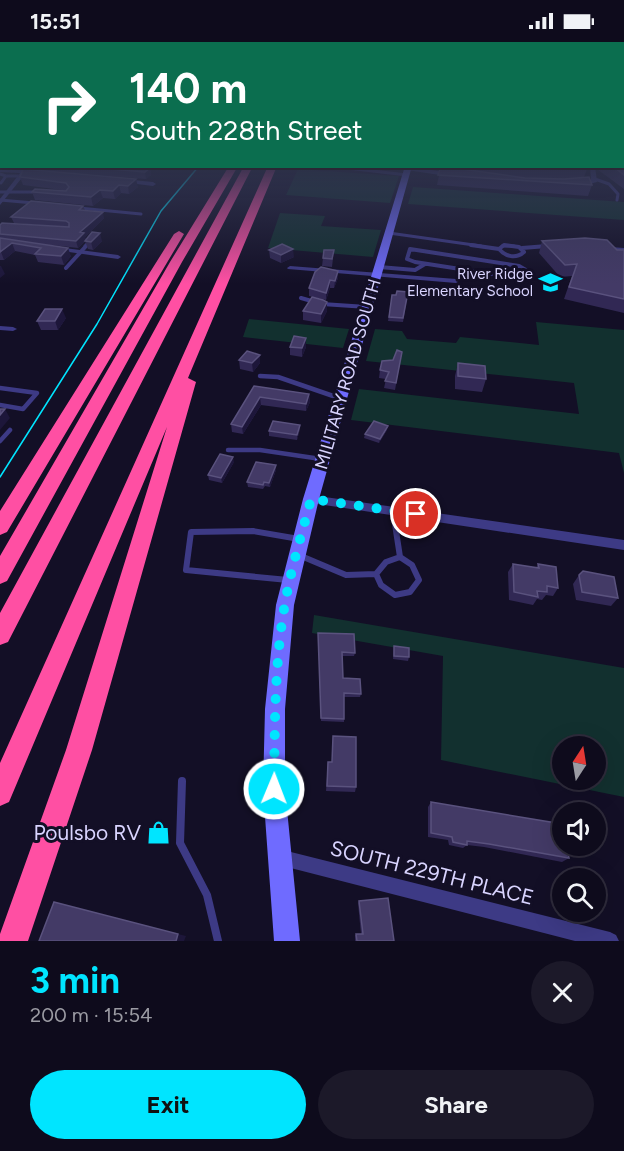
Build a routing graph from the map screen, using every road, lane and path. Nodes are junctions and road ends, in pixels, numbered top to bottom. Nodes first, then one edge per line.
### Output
1 (204, 200) edge
2 (213, 200) edge
3 (231, 200) edge
4 (258, 200) edge
5 (399, 200) edge
6 (1, 201) edge
7 (37, 203) edge
8 (78, 207) edge
9 (141, 214) dead end
10 (389, 233) junction
11 (91, 239) edge
12 (554, 246) edge
13 (47, 247) edge
14 (522, 248) junction
15 (605, 248) edge
16 (499, 249) junction
17 (624, 250) edge
18 (81, 252) junction
19 (118, 257) dead end
20 (425, 264) junction
21 (291, 267) dead end
22 (66, 268) dead end
23 (378, 271) junction
24 (456, 281) dead end
25 (301, 298) dead end
26 (213, 300) junction
27 (368, 307) junction
28 (0, 328) edge
29 (12, 329) dead end
30 (260, 376) dead end
31 (0, 388) edge
32 (340, 399) junction
33 (0, 405) edge
34 (0, 428) edge
35 (0, 441) edge
36 (228, 450) dead end
37 (323, 459) junction
38 (311, 499) junction
39 (393, 511) junction
40 (0, 527) edge
41 (624, 545) edge
42 (298, 546) junction
43 (400, 557) junction
44 (376, 574) junction
45 (0, 575) edge
46 (289, 580) junction
47 (0, 635) edge
48 (182, 781) dead end
49 (0, 793) edge
50 (279, 857) junction
51 (13, 941) edge
52 (218, 941) edge
53 (287, 941) edge
54 (610, 941) edge

1 - 40 highway
2 - 45 highway
3 - 47 highway
4 - 26 highway
5 - 10 main road, MILITARY ROAD SOUTH
6 - 7 lane
8 - 9 lane
10 - 16 lane
10 - 23 main road, MILITARY ROAD SOUTH
11 - 18 lane
12 - 14 lane
13 - 18 street
14 - 16 lane
14 - 16 lane
15 - 17 lane
18 - 19 street
18 - 22 lane
20 - 20 lane
20 - 23 lane
21 - 23 street
23 - 24 street
23 - 27 main road, MILITARY ROAD SOUTH
25 - 27 lane
26 - 49 highway
26 - 51 highway
27 - 32 main road, MILITARY ROAD SOUTH
28 - 29 street
30 - 32 lane
31 - 33 lane
32 - 37 main road, MILITARY ROAD SOUTH
34 - 35 lane
36 - 37 lane
37 - 38 main road, MILITARY ROAD SOUTH
38 - 39 street
38 - 42 main road, MILITARY ROAD SOUTH
39 - 41 street
39 - 43 lane
42 - 44 lane
42 - 46 main road, MILITARY ROAD SOUTH
42 - 46 lane
43 - 44 lane
43 - 44 lane
46 - 50 main road, MILITARY ROAD SOUTH
48 - 52 lane
50 - 53 main road, MILITARY ROAD SOUTH
50 - 54 street, SOUTH 229TH PLACE

